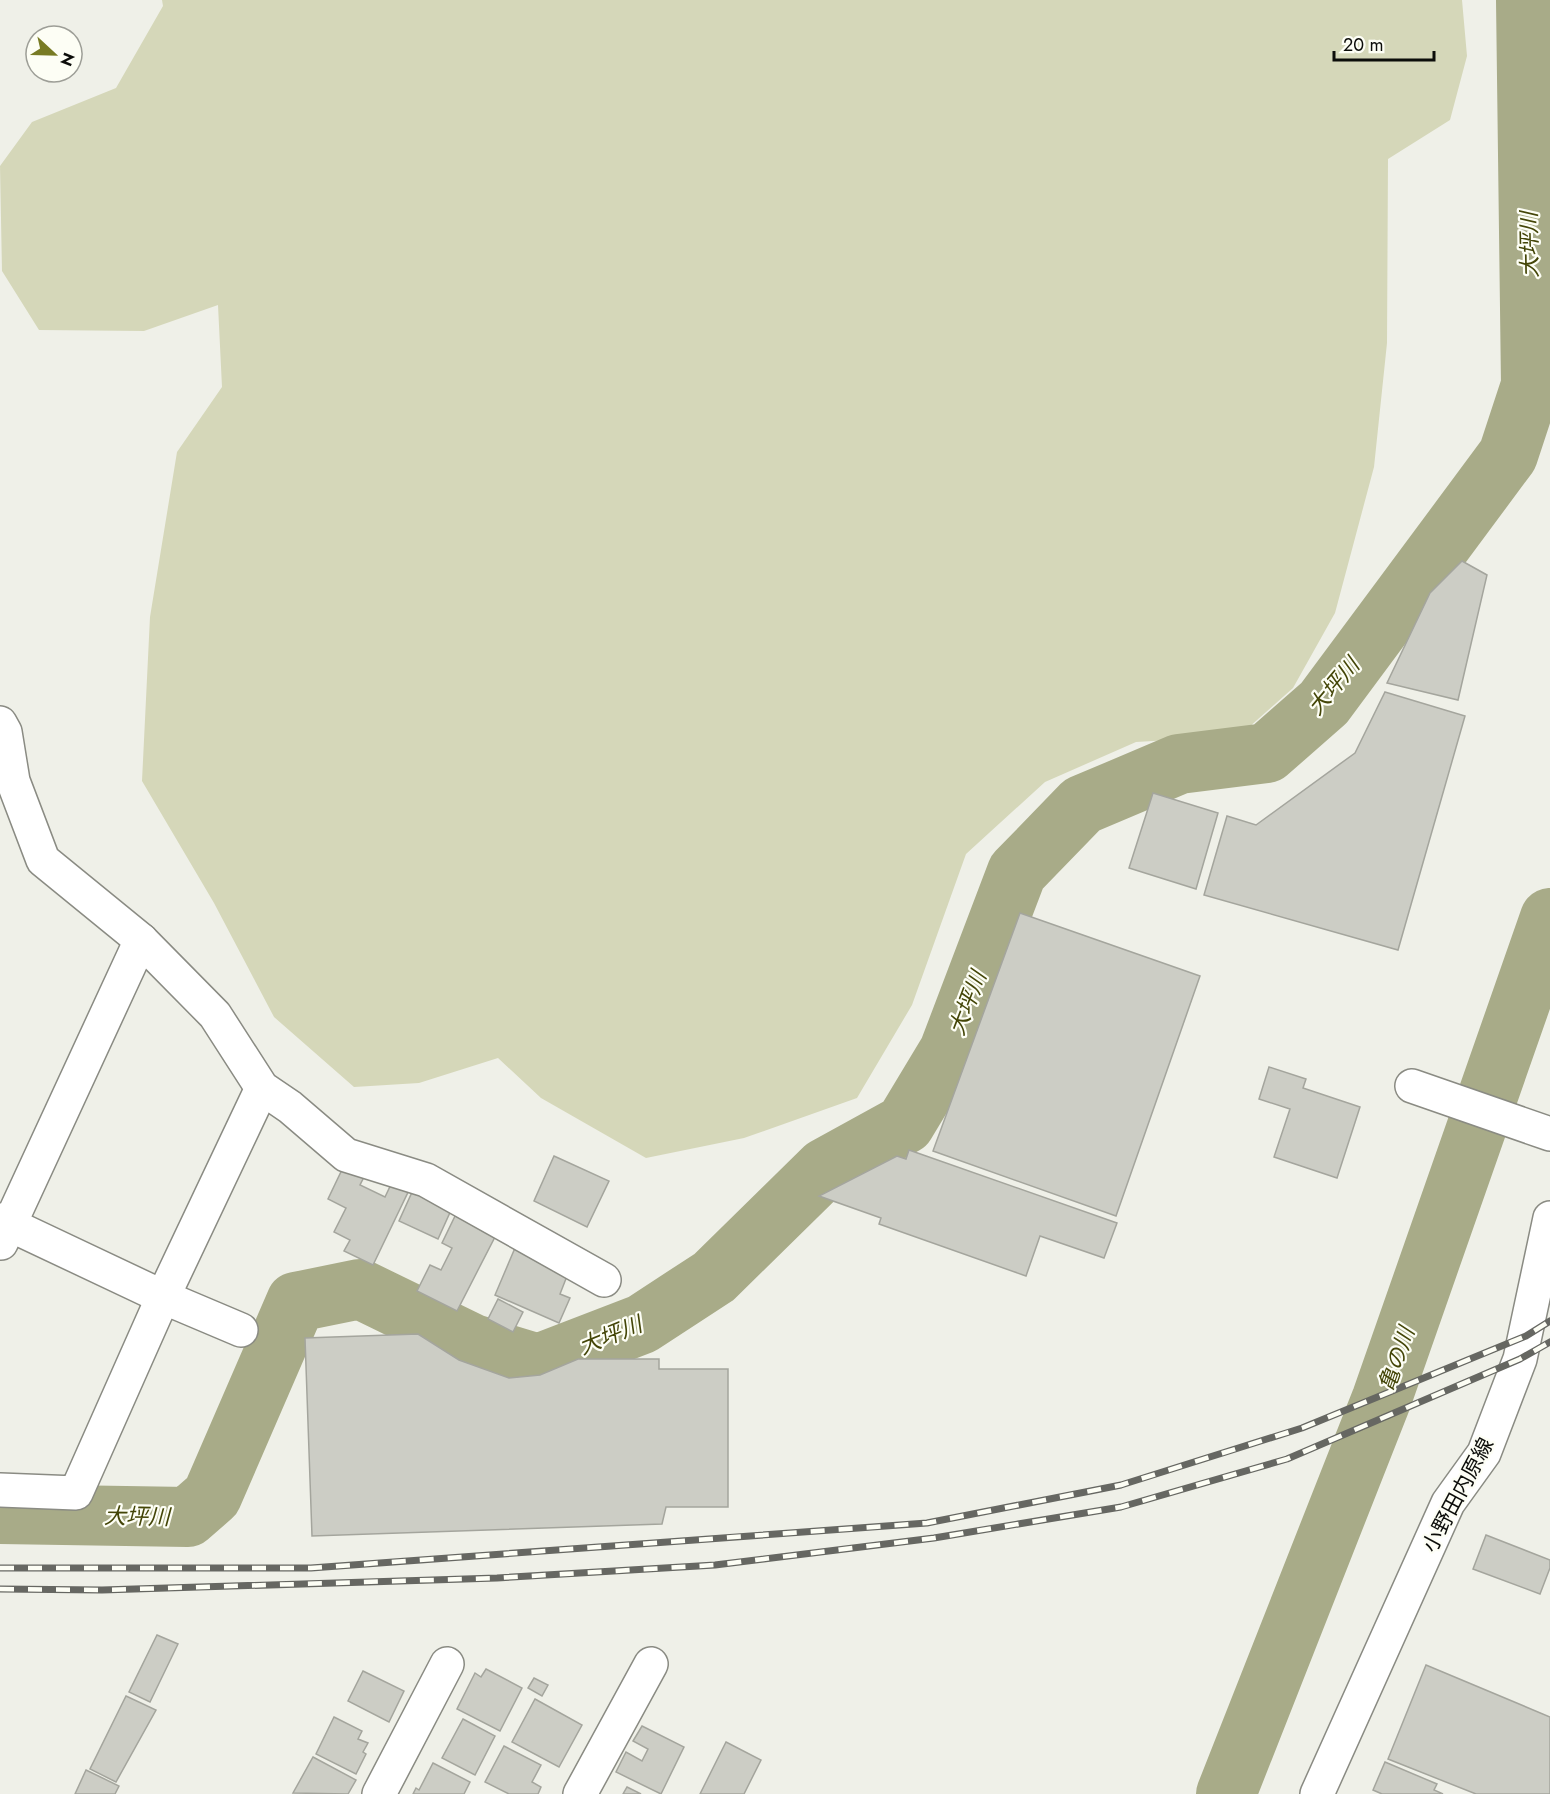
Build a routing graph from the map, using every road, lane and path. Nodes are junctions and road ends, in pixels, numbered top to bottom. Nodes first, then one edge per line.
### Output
1 (0, 723) edge
2 (7, 795) edge
3 (141, 940) junction
4 (1412, 1086) dead end
5 (262, 1088) junction
6 (1548, 1134) edge
7 (1550, 1218) edge
8 (3, 1230) edge
9 (604, 1280) dead end
10 (163, 1296) junction
11 (241, 1330) dead end
12 (0, 1490) edge
13 (447, 1664) dead end
14 (651, 1664) dead end
15 (379, 1794) edge
16 (580, 1794) edge
17 (1317, 1794) edge

1 - 2 street
2 - 3 street
3 - 5 street
3 - 8 street
4 - 6 street
5 - 9 street
5 - 10 street
7 - 17 street, 小野田内原線
8 - 10 street
10 - 11 street
10 - 12 street
13 - 15 street
14 - 16 street

